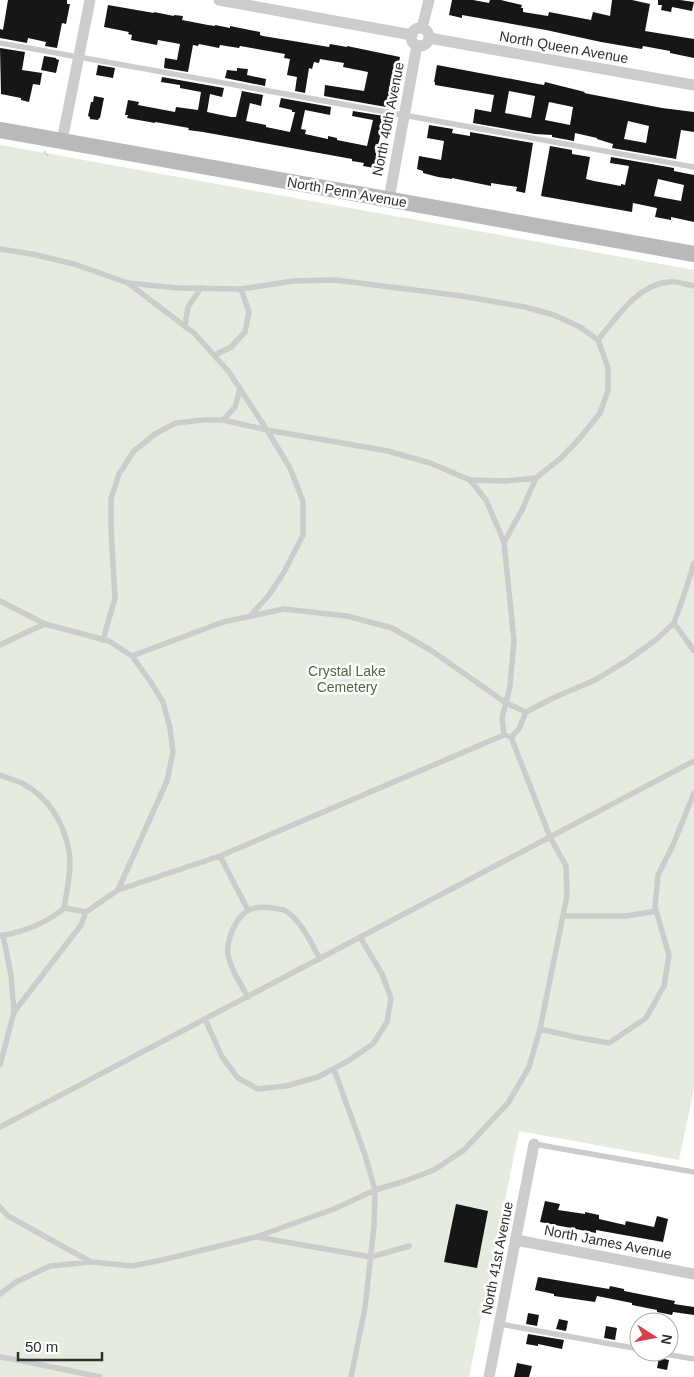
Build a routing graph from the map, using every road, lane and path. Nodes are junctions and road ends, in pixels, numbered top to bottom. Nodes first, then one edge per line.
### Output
1 (90, 0) edge
2 (219, 0) edge
3 (429, 0) edge
4 (422, 28) junction
5 (429, 38) junction
6 (415, 40) junction
7 (0, 43) edge
8 (79, 57) junction
9 (694, 85) edge
10 (405, 115) junction
11 (0, 130) edge
12 (62, 141) junction
13 (44, 151) dead end
14 (48, 155) dead end
15 (694, 167) edge
16 (388, 199) junction
17 (0, 250) edge
18 (694, 254) edge
19 (128, 283) junction
20 (694, 286) edge
21 (201, 288) junction
22 (241, 289) junction
23 (185, 326) junction
24 (598, 340) junction
25 (215, 356) junction
26 (240, 389) junction
27 (223, 420) junction
28 (267, 430) junction
29 (536, 478) junction
30 (470, 480) junction
31 (504, 542) junction
32 (694, 563) edge
33 (0, 601) edge
34 (250, 616) junction
35 (674, 623) junction
36 (45, 624) junction
37 (103, 640) junction
38 (0, 645) edge
39 (694, 651) edge
40 (132, 656) junction
41 (506, 704) junction
42 (526, 712) junction
43 (504, 735) junction
44 (512, 737) junction
45 (694, 761) edge
46 (0, 775) edge
47 (694, 792) edge
48 (550, 837) junction
49 (220, 856) junction
50 (118, 890) junction
51 (64, 908) junction
52 (248, 910) junction
53 (656, 911) junction
54 (86, 912) junction
55 (563, 916) junction
56 (2, 936) edge
57 (360, 937) junction
58 (320, 959) junction
59 (248, 997) junction
60 (14, 1012) junction
61 (205, 1019) junction
62 (540, 1029) junction
63 (0, 1065) edge
64 (334, 1069) junction
65 (0, 1127) edge
66 (534, 1144) joint
67 (694, 1172) edge
68 (374, 1190) junction
69 (0, 1207) edge
70 (256, 1237) junction
71 (516, 1240) junction
72 (409, 1246) dead end
73 (370, 1257) junction
74 (91, 1262) junction
75 (694, 1274) edge
76 (0, 1294) edge
77 (500, 1324) junction
78 (629, 1347) edge
79 (0, 1357) edge
80 (679, 1357) edge
81 (694, 1360) edge
82 (100, 1377) edge
83 (351, 1377) edge
84 (489, 1377) edge

1 - 8 street
2 - 6 street
3 - 4 street
4 - 5 street
4 - 6 street
5 - 6 street
5 - 9 street, North Queen Avenue
6 - 10 street, North 40th Avenue
7 - 8 lane
8 - 10 lane
8 - 12 street
10 - 15 lane
10 - 16 street, North 40th Avenue
11 - 12 main road, North Penn Avenue
12 - 16 main road, North Penn Avenue
13 - 14 path
16 - 18 main road, North Penn Avenue
17 - 19 lane
19 - 21 lane
19 - 23 lane
20 - 24 lane
21 - 22 lane
21 - 23 lane
22 - 24 lane
22 - 25 lane
23 - 25 lane
24 - 29 lane
25 - 26 lane
26 - 27 lane
26 - 28 lane
27 - 28 lane
27 - 37 lane
28 - 30 lane
28 - 34 lane
29 - 30 lane
29 - 31 lane
30 - 31 lane
31 - 41 lane
32 - 35 lane
33 - 36 lane
34 - 40 lane
34 - 41 lane
35 - 39 lane
35 - 42 lane
36 - 37 lane
36 - 38 lane
37 - 40 lane
40 - 50 lane
41 - 42 lane
41 - 43 lane
42 - 44 lane
43 - 44 lane
43 - 49 lane
44 - 48 lane
45 - 48 lane
46 - 51 lane
47 - 53 lane
48 - 55 lane
48 - 57 lane
49 - 50 lane
49 - 52 lane
50 - 54 lane
51 - 54 lane
51 - 56 lane
52 - 58 lane
52 - 59 lane
53 - 55 lane
53 - 62 lane
54 - 60 lane
55 - 62 lane
56 - 60 lane
57 - 58 lane
57 - 64 lane
58 - 59 lane
59 - 61 lane
60 - 63 lane
61 - 64 lane
61 - 65 lane
62 - 68 lane
64 - 68 lane
66 - 67 lane
66 - 71 street, North 41st Avenue
68 - 70 lane
68 - 73 lane
69 - 74 lane
70 - 73 lane
70 - 74 lane
71 - 75 street, North James Avenue
71 - 77 street, North 41st Avenue
72 - 73 lane
73 - 83 lane
74 - 76 lane
77 - 78 lane
77 - 84 street, North 41st Avenue
79 - 82 lane
80 - 81 lane

